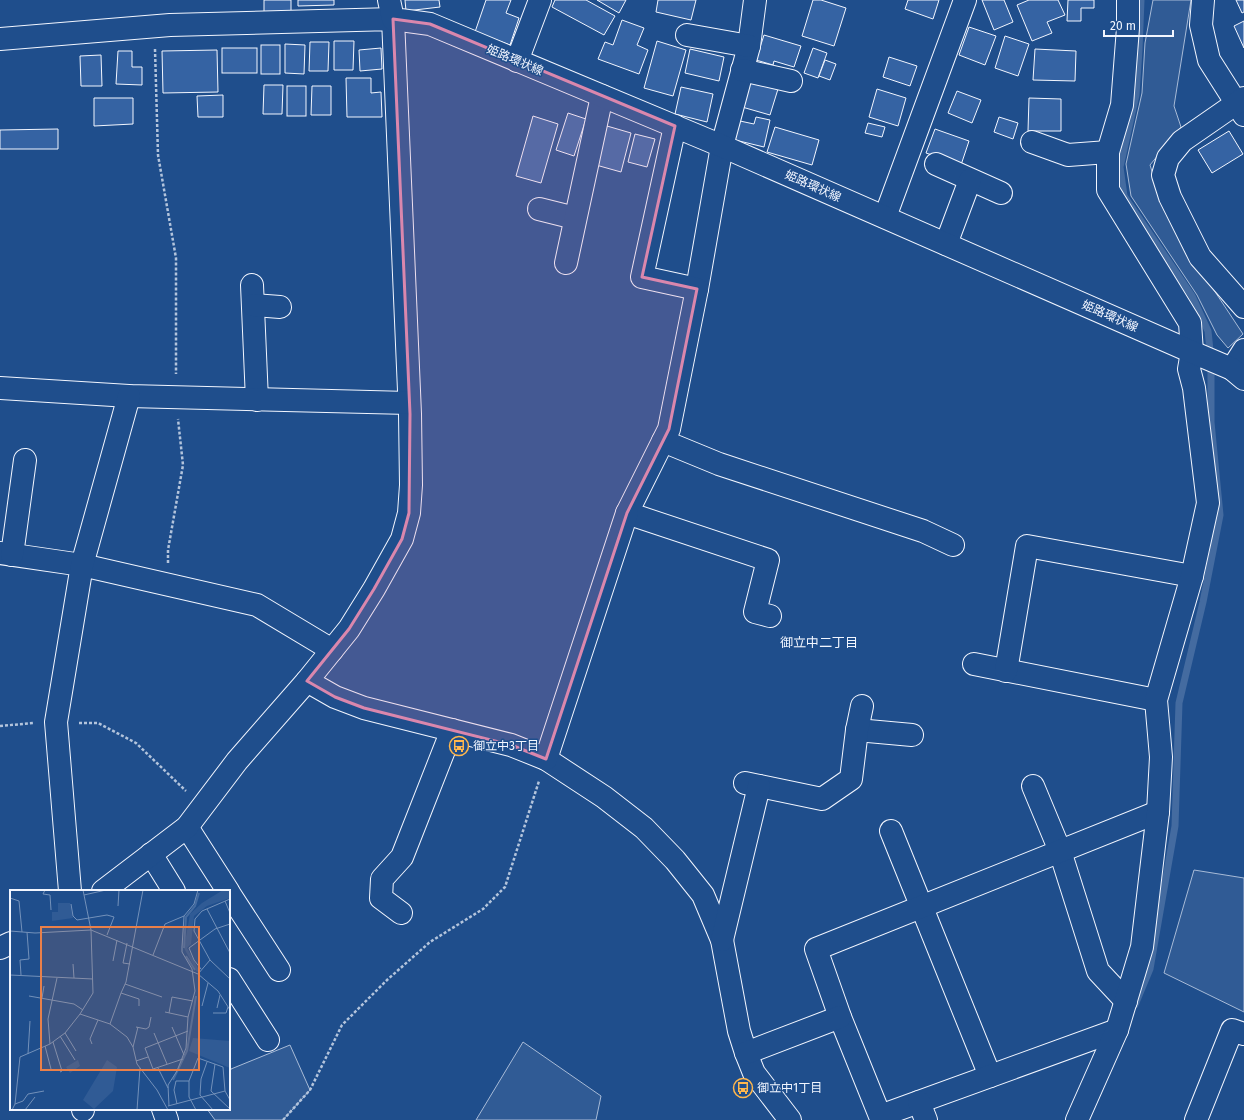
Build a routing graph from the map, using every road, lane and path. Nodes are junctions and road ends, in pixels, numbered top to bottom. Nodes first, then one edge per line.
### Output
1 (540, 0) edge
2 (755, 0) edge
3 (965, 0) edge
4 (1128, 0) edge
5 (1203, 0) edge
6 (391, 10) edge
7 (154, 26) junction
8 (687, 35) dead end
9 (0, 39) edge
10 (749, 46) junction
11 (516, 61) junction
12 (742, 70) junction
13 (791, 81) dead end
14 (602, 96) junction
15 (1242, 105) edge
16 (675, 126) junction
17 (1032, 142) dead end
18 (722, 146) junction
19 (1108, 152) junction
20 (936, 164) dead end
21 (970, 180) junction
22 (1001, 193) dead end
23 (539, 209) dead end
24 (885, 217) junction
25 (575, 218) junction
26 (946, 244) junction
27 (566, 263) dead end
28 (697, 289) junction
29 (280, 307) dead end
30 (1244, 307) edge
31 (1244, 350) edge
32 (1198, 354) junction
33 (1233, 372) edge
34 (0, 388) edge
35 (129, 396) junction
36 (176, 398) junction
37 (256, 400) junction
38 (409, 403) junction
39 (663, 441) junction
40 (25, 460) dead end
41 (627, 513) junction
42 (953, 545) dead end
43 (6, 554) edge
44 (82, 564) junction
45 (1192, 576) junction
46 (167, 584) junction
47 (770, 616) dead end
48 (332, 650) junction
49 (974, 664) dead end
50 (1006, 671) junction
51 (307, 681) junction
52 (1156, 700) junction
53 (862, 706) dead end
54 (56, 722) junction
55 (0, 726) edge
56 (452, 730) junction
57 (857, 730) junction
58 (912, 735) dead end
59 (546, 759) junction
60 (1033, 786) dead end
61 (202, 807) junction
62 (1158, 812) junction
63 (187, 827) junction
64 (891, 831) dead end
65 (1060, 851) junction
66 (151, 854) junction
67 (70, 890) edge
68 (104, 890) edge
69 (173, 890) edge
70 (227, 890) edge
71 (230, 895) edge
72 (921, 907) junction
73 (401, 913) dead end
74 (722, 940) junction
75 (10, 943) edge
76 (0, 948) edge
77 (279, 970) dead end
78 (230, 981) edge
79 (1126, 1001) junction
80 (840, 1017) junction
81 (1117, 1030) junction
82 (1244, 1034) edge
83 (268, 1040) dead end
84 (746, 1053) junction
85 (990, 1076) junction
86 (163, 1110) edge
87 (923, 1111) edge
88 (778, 1115) edge
89 (875, 1118) edge
90 (167, 1120) edge
91 (283, 1120) edge
92 (1077, 1120) edge
93 (1196, 1120) edge

1 - 11 street
2 - 10 street
3 - 24 street
4 - 19 street
5 - 15 street
6 - 7 street, 姫路環状線
6 - 11 street, 姫路環状線
6 - 38 street
7 - 9 street, 姫路環状線
7 - 36 path
8 - 10 street
10 - 12 street
11 - 14 street, 姫路環状線
12 - 13 street
12 - 18 street
14 - 16 street, 姫路環状線
14 - 25 street
15 - 30 street
16 - 18 street, 姫路環状線
16 - 28 street
17 - 19 street
18 - 24 street, 姫路環状線
18 - 28 street
19 - 32 street
20 - 21 street
21 - 22 street
21 - 26 street
23 - 25 street
24 - 26 street, 姫路環状線
25 - 27 street
26 - 32 street, 姫路環状線
28 - 39 street
29 - 37 street
31 - 33 street
32 - 33 street, 姫路環状線
32 - 45 street
34 - 35 street
35 - 36 street
35 - 44 street
36 - 37 street
36 - 46 path
37 - 38 street
38 - 48 street
39 - 41 street
39 - 42 street
40 - 43 street
41 - 47 street
41 - 59 street
43 - 44 street
44 - 46 street
44 - 54 street
45 - 50 street
45 - 52 street
46 - 48 street
48 - 51 street
49 - 50 street
50 - 52 street
51 - 56 street
51 - 61 street
52 - 62 street
53 - 57 street
54 - 55 path
54 - 61 path
54 - 67 street
56 - 59 street
56 - 73 street
57 - 58 street
57 - 74 street
59 - 74 street
59 - 91 path
60 - 65 street
61 - 63 street
62 - 65 street
62 - 79 street
63 - 66 street
63 - 70 street
64 - 72 street
65 - 72 street
65 - 79 street
66 - 68 street
66 - 69 street
71 - 77 street
72 - 80 street
72 - 85 street
74 - 84 street
75 - 76 street
78 - 83 street
79 - 81 street
80 - 84 street
80 - 89 street
81 - 85 street
81 - 92 street
82 - 93 street
84 - 88 street
85 - 87 street
86 - 90 street
87 - 89 street

